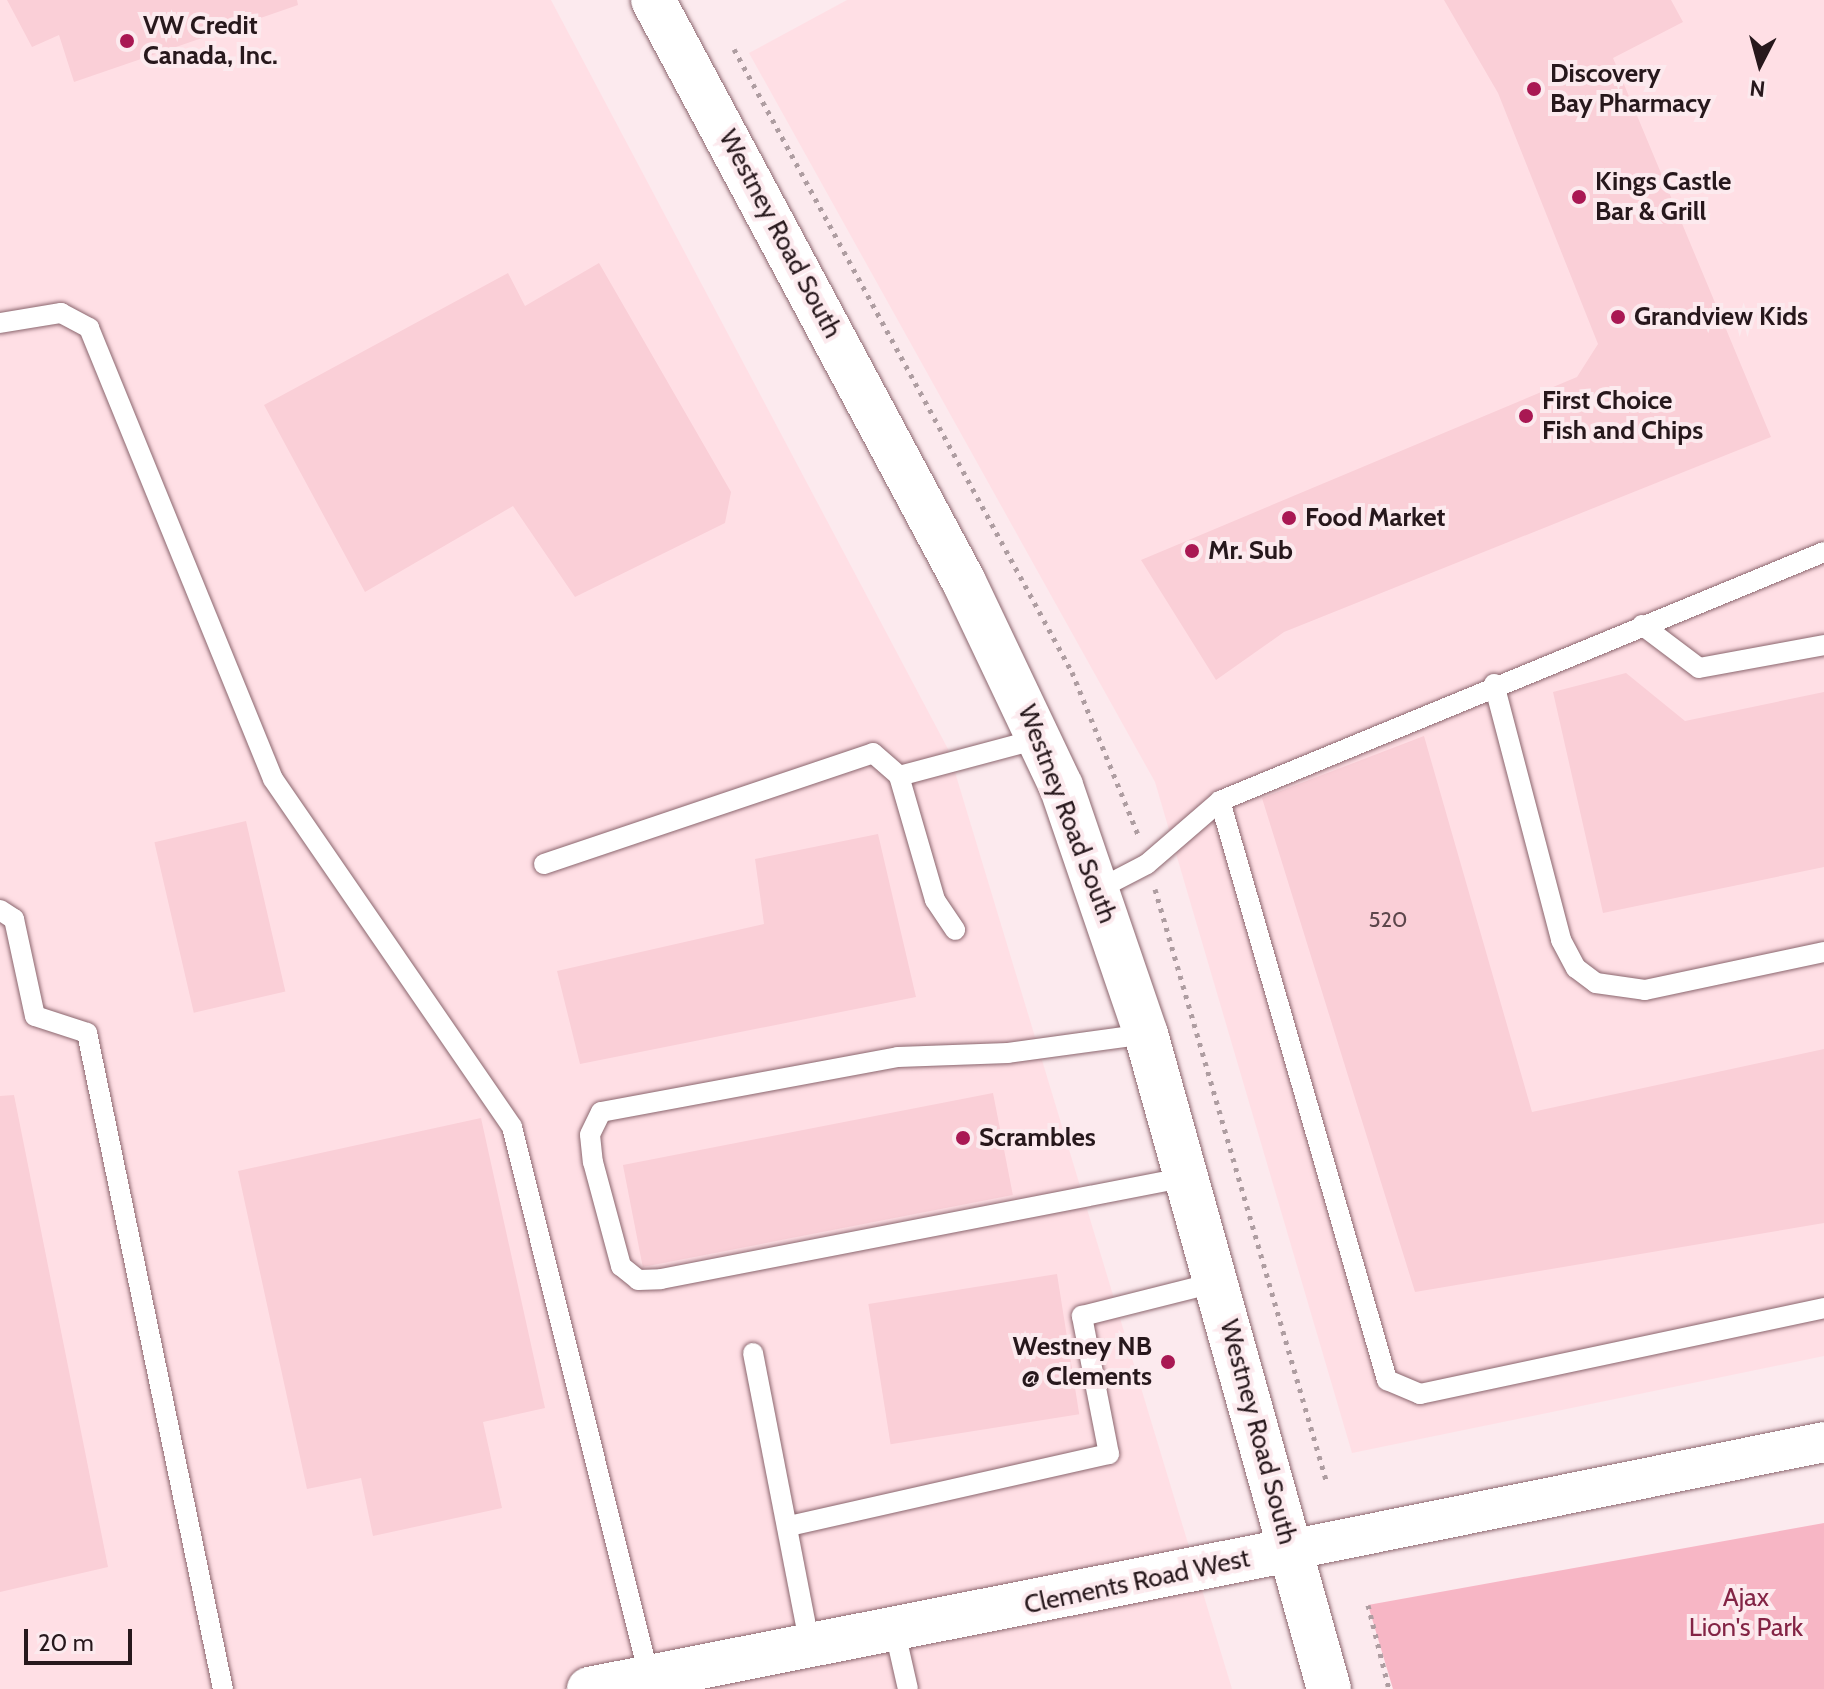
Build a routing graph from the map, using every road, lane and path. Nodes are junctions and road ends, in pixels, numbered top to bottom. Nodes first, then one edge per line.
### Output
1 (668, 5) edge
2 (0, 323) edge
3 (1824, 552) edge
4 (1642, 625) junction
5 (1824, 645) edge
6 (1494, 684) junction
7 (1042, 738) junction
8 (899, 776) junction
9 (1220, 801) junction
10 (544, 864) dead end
11 (1099, 889) junction
12 (0, 910) edge
13 (955, 930) dead end
14 (1824, 952) edge
15 (1146, 1034) junction
16 (1187, 1177) junction
17 (1217, 1282) junction
18 (1824, 1308) edge
19 (753, 1353) dead end
20 (1824, 1442) edge
21 (789, 1526) junction
22 (1290, 1550) junction
23 (1368, 1605) dead end
24 (895, 1632) junction
25 (810, 1647) junction
26 (649, 1676) junction
27 (223, 1689) edge
28 (589, 1689) edge
29 (908, 1689) edge
30 (1329, 1689) edge
31 (1389, 1689) edge

1 - 7 main road, Westney Road South
2 - 26 lane
3 - 4 lane
4 - 5 lane
4 - 6 lane
6 - 9 lane
6 - 14 lane
7 - 8 lane
7 - 11 main road, Westney Road South
8 - 10 lane
8 - 13 lane
9 - 11 lane
9 - 18 lane
11 - 15 main road, Westney Road South
12 - 27 lane
15 - 16 main road, Westney Road South
15 - 16 lane
16 - 17 main road, Westney Road South
17 - 21 lane
17 - 22 main road, Westney Road South
19 - 21 lane
20 - 22 street, Clements Road West
21 - 25 lane
22 - 24 main road, Clements Road West
22 - 30 main road, Westney Road South
23 - 31 path
24 - 25 main road, Clements Road West
24 - 29 lane
25 - 26 main road, Clements Road West
26 - 28 main road, Clements Road West

